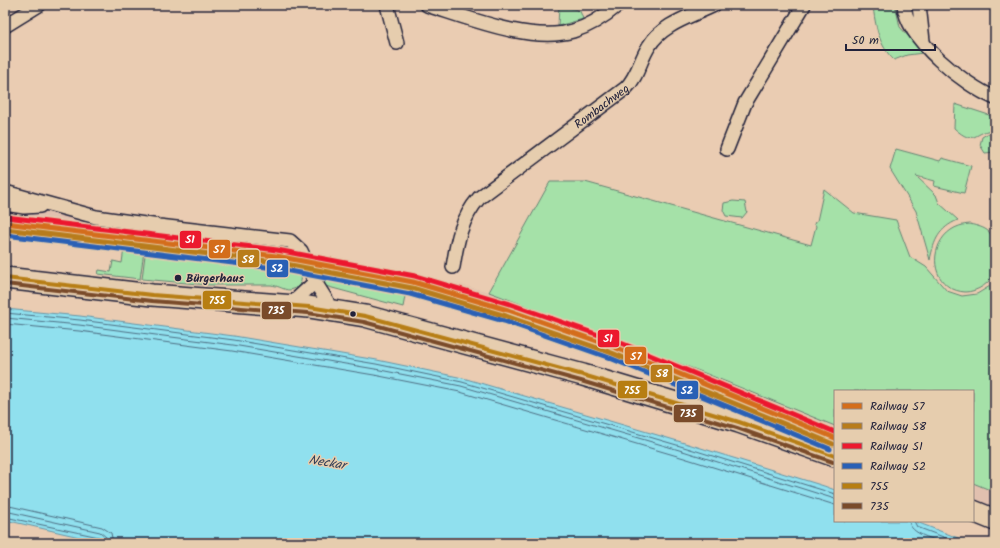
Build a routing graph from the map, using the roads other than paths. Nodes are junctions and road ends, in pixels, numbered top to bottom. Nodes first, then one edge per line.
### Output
1 (39, 5) edge
2 (388, 5) edge
3 (427, 5) edge
4 (618, 5) edge
5 (714, 5) edge
6 (804, 5) edge
7 (904, 5) edge
8 (919, 5) edge
9 (5, 26) edge
10 (923, 41) junction
11 (397, 43) dead end
12 (995, 98) edge
13 (727, 149) dead end
14 (5, 192) edge
15 (5, 204) edge
16 (45, 204) junction
17 (453, 267) dead end
18 (5, 278) edge
19 (315, 282) junction
20 (289, 306) junction
21 (326, 310) junction
22 (834, 456) edge
23 (974, 511) edge
24 (995, 520) edge

1 - 9 street
2 - 11 street
3 - 4 street
5 - 17 street, Rombachweg
6 - 13 street
7 - 10 street
8 - 10 street
10 - 12 street
14 - 16 street
15 - 16 street
16 - 19 street
18 - 20 main road
19 - 20 street
19 - 21 street
20 - 21 main road
21 - 22 main road
23 - 24 main road

